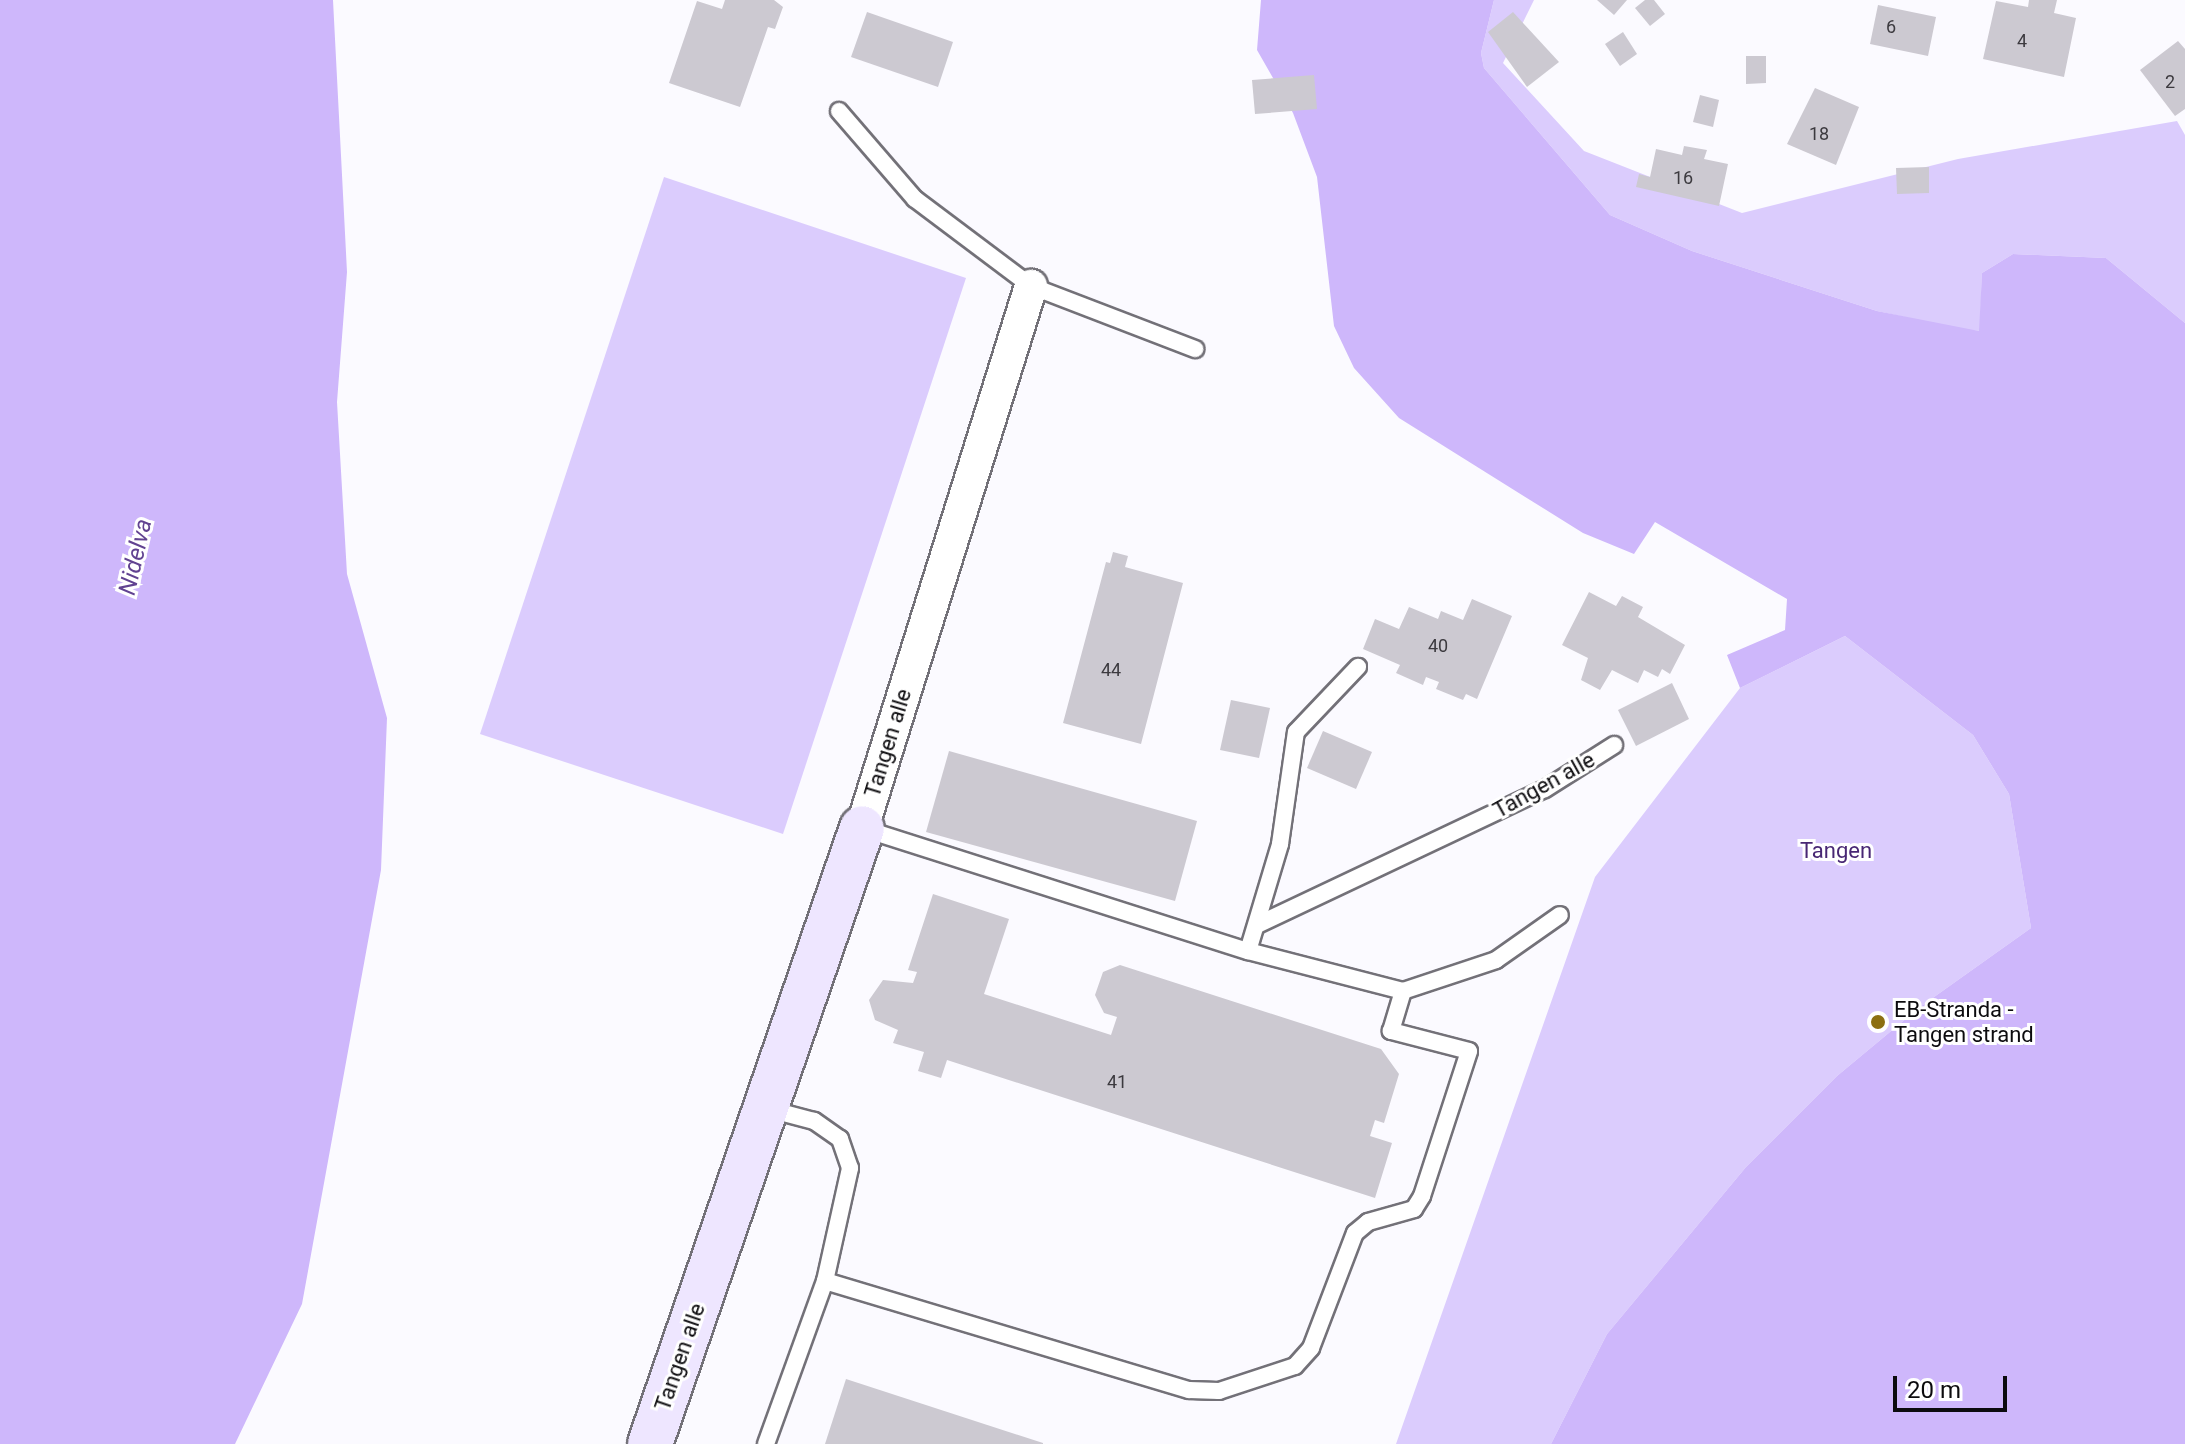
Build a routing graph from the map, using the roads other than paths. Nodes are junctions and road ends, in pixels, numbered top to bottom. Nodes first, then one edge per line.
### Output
1 (839, 111) dead end
2 (1031, 286) junction
3 (1195, 349) dead end
4 (1358, 667) dead end
5 (1614, 745) dead end
6 (862, 828) junction
7 (1560, 915) dead end
8 (1257, 925) junction
9 (1248, 951) junction
10 (1403, 991) junction
11 (764, 1107) junction
12 (825, 1281) junction
13 (650, 1444) edge
14 (766, 1444) edge

1 - 2 lane
2 - 3 lane
2 - 6 street, Tangen alle
4 - 8 lane
5 - 8 lane, Tangen alle
6 - 9 lane
6 - 11 main road, Tangen alle
7 - 10 lane
8 - 9 lane
9 - 10 lane
10 - 12 lane
11 - 12 lane
11 - 13 main road, Tangen alle
12 - 14 lane

